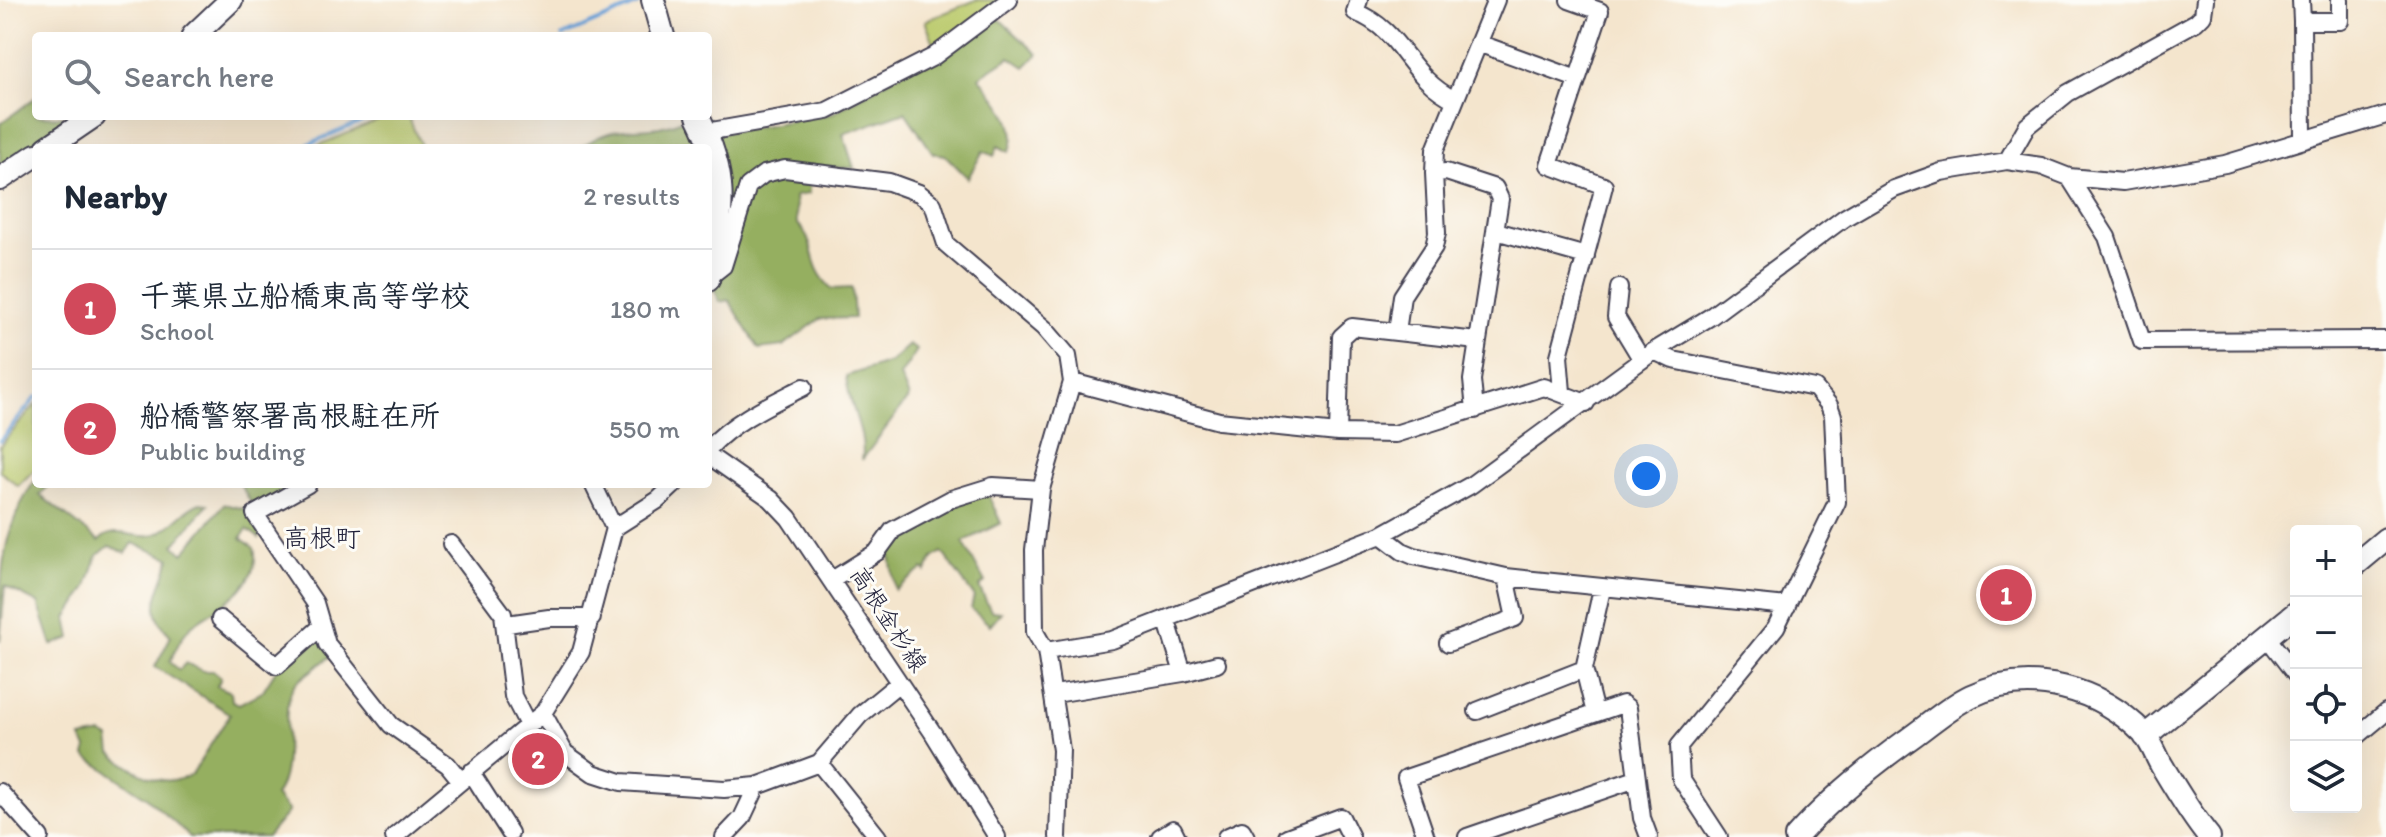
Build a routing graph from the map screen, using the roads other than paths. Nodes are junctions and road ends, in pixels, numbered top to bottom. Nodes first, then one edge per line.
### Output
1 (231, 0) edge
2 (653, 0) edge
3 (1009, 0) edge
4 (1359, 0) edge
5 (1496, 0) edge
6 (1569, 0) edge
7 (2205, 0) edge
8 (2301, 0) edge
9 (2340, 0) edge
10 (2302, 21) junction
11 (197, 32) edge
12 (662, 32) edge
13 (1478, 43) junction
14 (1577, 79) junction
15 (1455, 100) junction
16 (2386, 115) edge
17 (88, 120) edge
18 (702, 124) edge
19 (2303, 137) junction
20 (53, 144) edge
21 (711, 144) edge
22 (712, 147) edge
23 (32, 158) edge
24 (2007, 161) junction
25 (1434, 173) junction
26 (2069, 177) junction
27 (0, 179) edge
28 (1496, 231) junction
29 (712, 253) edge
30 (1586, 256) junction
31 (712, 276) edge
32 (1619, 288) dead end
33 (1397, 332) junction
34 (2386, 340) edge
35 (1477, 341) junction
36 (1648, 356) junction
37 (1072, 382) junction
38 (804, 387) dead end
39 (1562, 392) junction
40 (1586, 403) junction
41 (1475, 410) junction
42 (1338, 433) junction
43 (712, 447) edge
44 (712, 455) edge
45 (301, 488) edge
46 (595, 488) edge
47 (671, 488) edge
48 (1041, 489) junction
49 (614, 528) junction
50 (1381, 535) junction
51 (2386, 539) edge
52 (451, 544) dead end
53 (2362, 559) edge
54 (1506, 577) junction
55 (832, 580) junction
56 (1602, 589) junction
57 (1787, 606) junction
58 (592, 618) junction
59 (2290, 618) edge
60 (220, 619) dead end
61 (1167, 621) junction
62 (507, 624) junction
63 (322, 626) junction
64 (2266, 636) junction
65 (1448, 643) dead end
66 (1046, 651) junction
67 (1217, 664) dead end
68 (1584, 669) junction
69 (2291, 669) edge
70 (1183, 673) junction
71 (899, 683) junction
72 (1055, 694) junction
73 (1477, 711) dead end
74 (2386, 712) edge
75 (543, 713) junction
76 (1595, 713) junction
77 (528, 725) junction
78 (2362, 732) edge
79 (2145, 736) junction
80 (819, 763) junction
81 (466, 777) junction
82 (1636, 779) junction
83 (757, 786) junction
84 (0, 792) edge
85 (510, 833) dead end
86 (40, 837) edge
87 (394, 837) edge
88 (724, 837) edge
89 (878, 837) edge
90 (997, 837) edge
91 (1058, 837) edge
92 (1160, 837) edge
93 (1177, 837) edge
94 (1226, 837) edge
95 (1246, 837) edge
96 (1287, 837) edge
97 (1351, 837) edge
98 (1426, 837) edge
99 (1467, 837) edge
100 (1649, 837) edge
101 (1719, 837) edge
102 (1796, 837) edge
103 (2209, 837) edge

1 - 11 street
2 - 12 street
3 - 18 street
4 - 15 street
5 - 13 street
6 - 14 street
7 - 24 street
8 - 10 street
9 - 10 street
10 - 19 street
13 - 14 street
13 - 15 street
14 - 30 street
15 - 25 street
16 - 19 street
17 - 20 street
18 - 21 street
19 - 26 street
22 - 29 street
23 - 27 street
24 - 26 street
24 - 36 street
25 - 28 street
25 - 33 street
26 - 34 street
28 - 30 street
28 - 35 street
30 - 39 street
31 - 37 street
32 - 36 street
33 - 35 street
33 - 42 street
35 - 41 street
36 - 40 street
36 - 57 street
37 - 42 street
37 - 48 street
38 - 43 street
39 - 40 street
39 - 41 street
40 - 50 street
41 - 42 street
44 - 55 street, 高根金杉線
45 - 63 street
46 - 49 street
47 - 49 street
48 - 55 street
48 - 66 street
49 - 58 street
50 - 54 street
50 - 61 street
51 - 53 street
52 - 62 street
54 - 56 street
54 - 65 street
55 - 71 street, 高根金杉線
56 - 57 street
56 - 68 street
57 - 101 street
58 - 62 street
58 - 75 street
59 - 64 street
60 - 63 street
61 - 66 street
61 - 70 street
62 - 77 street
63 - 81 street
64 - 69 street
64 - 79 street
66 - 72 street
67 - 70 street
68 - 73 street
68 - 76 street
70 - 72 street
71 - 80 street
71 - 90 street, 高根金杉線
72 - 91 street
74 - 78 street
75 - 77 street
75 - 83 street
76 - 82 street
76 - 98 street
77 - 81 street
79 - 102 street
79 - 103 street
80 - 83 street
80 - 89 street
81 - 85 street
81 - 87 street
82 - 99 street
82 - 100 street
83 - 88 street
84 - 86 street
92 - 93 street
94 - 95 street
96 - 97 street

